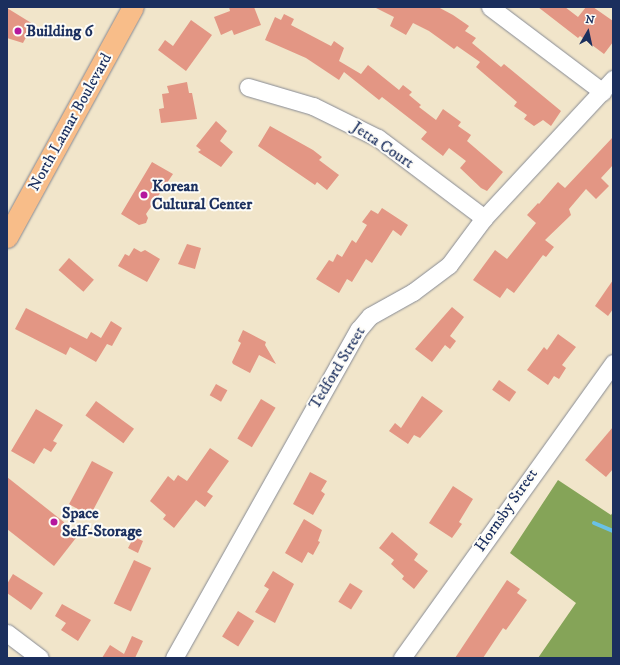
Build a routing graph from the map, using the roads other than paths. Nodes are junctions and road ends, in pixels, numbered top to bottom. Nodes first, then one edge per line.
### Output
1 (133, 7) edge
2 (490, 7) edge
3 (608, 86) edge
4 (248, 87) dead end
5 (484, 218) junction
6 (7, 237) edge
7 (613, 363) edge
8 (7, 632) edge
9 (40, 658) edge
10 (174, 658) edge
11 (402, 658) edge

1 - 6 main road, North Lamar Boulevard
2 - 3 street
3 - 5 street, Tedford Street
4 - 5 street, Jetta Court
5 - 10 street, Tedford Street
7 - 11 street, Hornsby Street
8 - 9 street

